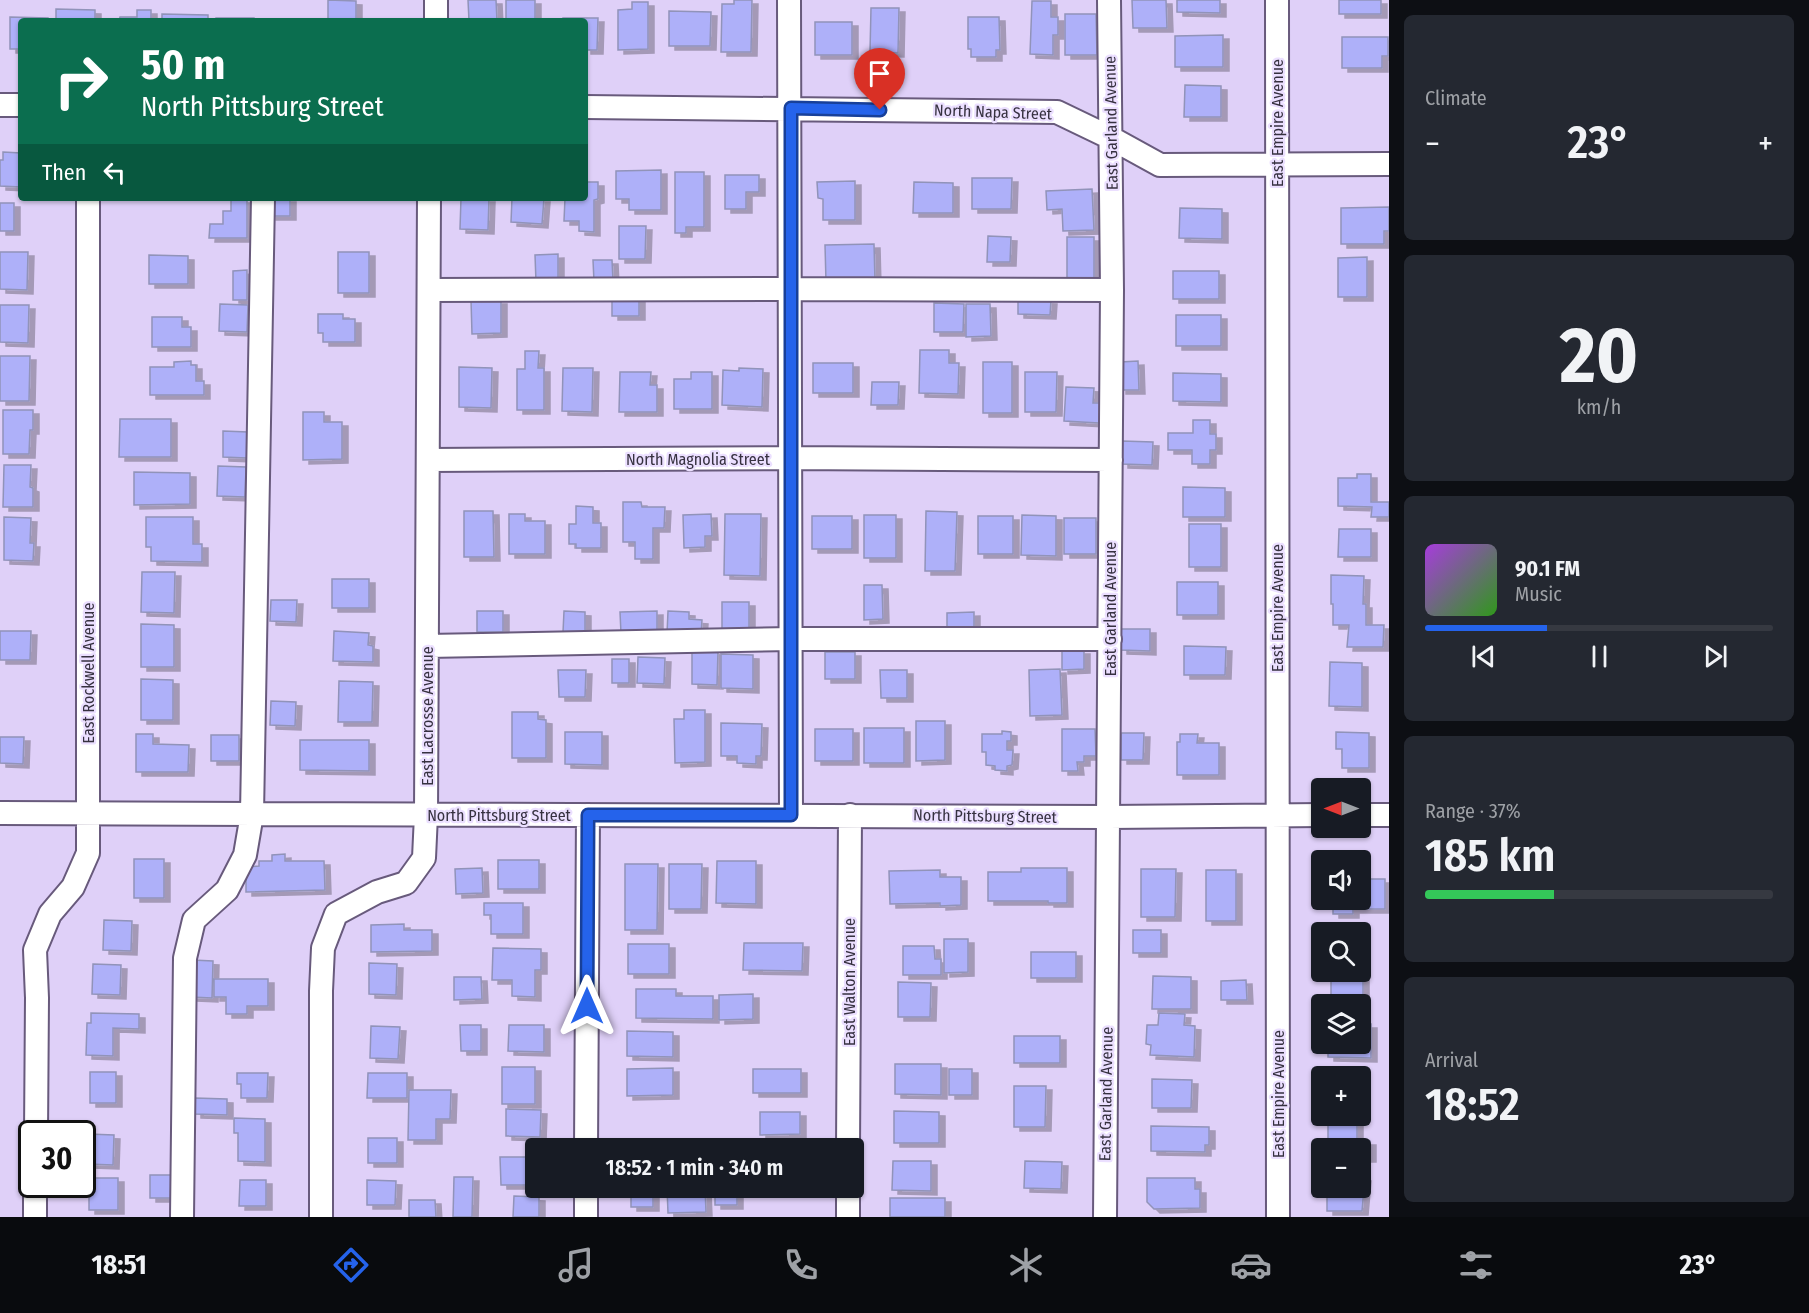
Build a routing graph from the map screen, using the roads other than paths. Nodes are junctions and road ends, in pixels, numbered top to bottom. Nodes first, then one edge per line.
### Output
1 (436, 0) edge
2 (789, 0) edge
3 (1109, 0) edge
4 (1277, 0) edge
5 (436, 18) edge
6 (0, 105) edge
7 (18, 105) edge
8 (588, 107) edge
9 (791, 108) junction
10 (1111, 138) junction
11 (1276, 164) junction
12 (1389, 164) edge
13 (88, 201) edge
14 (263, 201) edge
15 (429, 201) edge
16 (791, 289) junction
17 (429, 290) junction
18 (1112, 290) junction
19 (791, 458) junction
20 (429, 460) junction
21 (1111, 460) junction
22 (791, 639) junction
23 (1110, 639) junction
24 (428, 646) junction
25 (0, 813) edge
26 (88, 813) junction
27 (252, 814) junction
28 (426, 815) junction
29 (588, 815) junction
30 (791, 815) junction
31 (850, 815) junction
32 (1278, 815) junction
33 (1311, 815) edge
34 (1371, 815) edge
35 (1389, 815) edge
36 (1109, 817) junction
37 (36, 1120) edge
38 (586, 1138) edge
39 (848, 1138) edge
40 (35, 1198) edge
41 (586, 1198) edge
42 (848, 1198) edge
43 (35, 1217) edge
44 (182, 1217) edge
45 (321, 1217) edge
46 (586, 1217) edge
47 (848, 1217) edge
48 (1105, 1217) edge
49 (1278, 1217) edge

1 - 5 street
2 - 9 street
3 - 10 street, East Garland Avenue
4 - 11 street, East Empire Avenue
6 - 7 street
8 - 9 street, North Napa Street
9 - 10 street, North Napa Street
9 - 16 street
10 - 11 street, North Napa Street
10 - 18 street, East Garland Avenue
11 - 12 street, North Napa Street
11 - 32 street, East Empire Avenue
13 - 26 street, East Rockwell Avenue
14 - 27 street
15 - 17 street, East Lacrosse Avenue
16 - 17 street
16 - 18 street
16 - 19 street
17 - 20 street, East Lacrosse Avenue
18 - 21 street, East Garland Avenue
19 - 20 street, North Magnolia Street
19 - 21 street, North Magnolia Street
19 - 22 street
20 - 24 street, East Lacrosse Avenue
21 - 23 street, East Garland Avenue
22 - 23 street
22 - 24 street
22 - 30 street
23 - 36 street, East Garland Avenue
24 - 28 street, East Lacrosse Avenue
25 - 26 street, North Pittsburg Street
26 - 27 street, North Pittsburg Street
26 - 37 street, East Rockwell Avenue
27 - 28 street, North Pittsburg Street
27 - 44 street
28 - 29 street, North Pittsburg Street
28 - 45 street, East Lacrosse Avenue
29 - 30 street, North Pittsburg Street
29 - 38 street
30 - 31 street, North Pittsburg Street
31 - 36 street, North Pittsburg Street
31 - 39 street, East Walton Avenue
32 - 33 street, North Pittsburg Street
32 - 36 street, North Pittsburg Street
32 - 49 street, East Empire Avenue
34 - 35 street
36 - 48 street, East Garland Avenue
40 - 43 street
41 - 46 street
42 - 47 street

